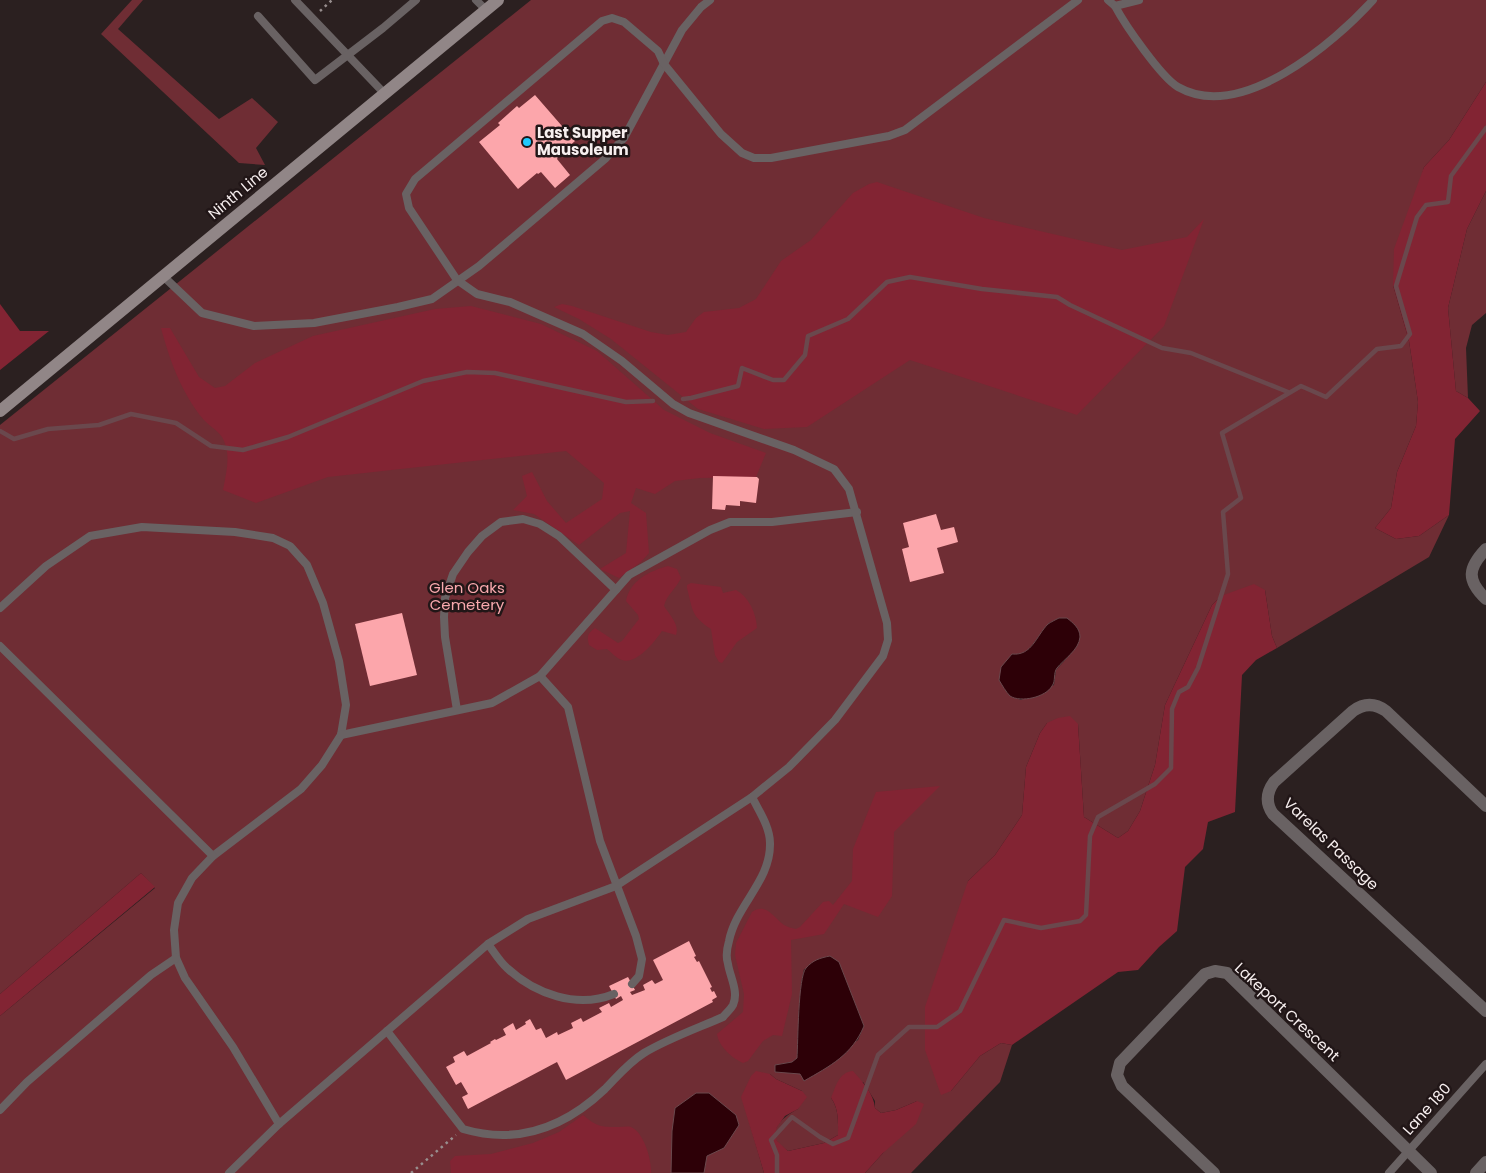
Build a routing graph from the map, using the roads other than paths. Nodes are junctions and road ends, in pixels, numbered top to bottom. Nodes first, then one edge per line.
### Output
1 (295, 0) edge
2 (416, 0) edge
3 (476, 0) edge
4 (498, 0) edge
5 (710, 0) edge
6 (1078, 0) edge
7 (1108, 0) edge
8 (1139, 0) edge
9 (1373, 0) edge
10 (1115, 6) junction
11 (486, 10) junction
12 (258, 16) dead end
13 (348, 55) junction
14 (664, 63) junction
15 (384, 94) junction
16 (163, 276) junction
17 (457, 280) junction
18 (0, 411) edge
19 (857, 512) junction
20 (1486, 549) edge
21 (616, 590) junction
22 (1486, 599) edge
23 (0, 608) edge
24 (0, 646) edge
25 (540, 676) junction
26 (457, 710) junction
27 (341, 736) junction
28 (752, 797) junction
29 (1486, 806) edge
30 (213, 856) junction
31 (616, 886) junction
32 (488, 944) junction
33 (176, 958) junction
34 (632, 984) dead end
35 (614, 994) dead end
36 (1486, 1011) edge
37 (387, 1031) junction
38 (1486, 1064) edge
39 (0, 1110) edge
40 (279, 1124) junction
41 (1408, 1151) junction
42 (1486, 1162) edge
43 (229, 1173) edge
44 (1214, 1173) edge
45 (1389, 1173) edge
46 (1432, 1173) edge
47 (1476, 1173) edge

1 - 13 lane
2 - 13 lane
3 - 11 lane
4 - 11 main road, Ninth Line
5 - 14 lane
6 - 14 lane
7 - 10 lane
8 - 10 lane
9 - 10 lane
11 - 15 main road, Ninth Line
12 - 13 lane
13 - 15 lane
14 - 17 lane
14 - 17 lane
15 - 16 main road, Ninth Line
16 - 17 lane
16 - 18 main road, Ninth Line
17 - 19 lane
19 - 21 lane
19 - 28 lane
20 - 22 street
21 - 25 lane
21 - 26 lane
23 - 27 lane
24 - 30 lane
25 - 26 lane
25 - 31 lane
26 - 27 lane
27 - 30 lane
28 - 31 lane
28 - 37 lane
29 - 36 street, Varelas Passage
30 - 33 lane
31 - 32 lane
31 - 34 lane
32 - 35 lane
32 - 37 lane
33 - 39 lane
33 - 40 lane
37 - 40 lane
38 - 41 lane, Lane 180
40 - 43 lane
41 - 44 street, Lakeport Crescent
41 - 45 lane, Lane 180
41 - 46 street, Lakeport Crescent
42 - 47 street

